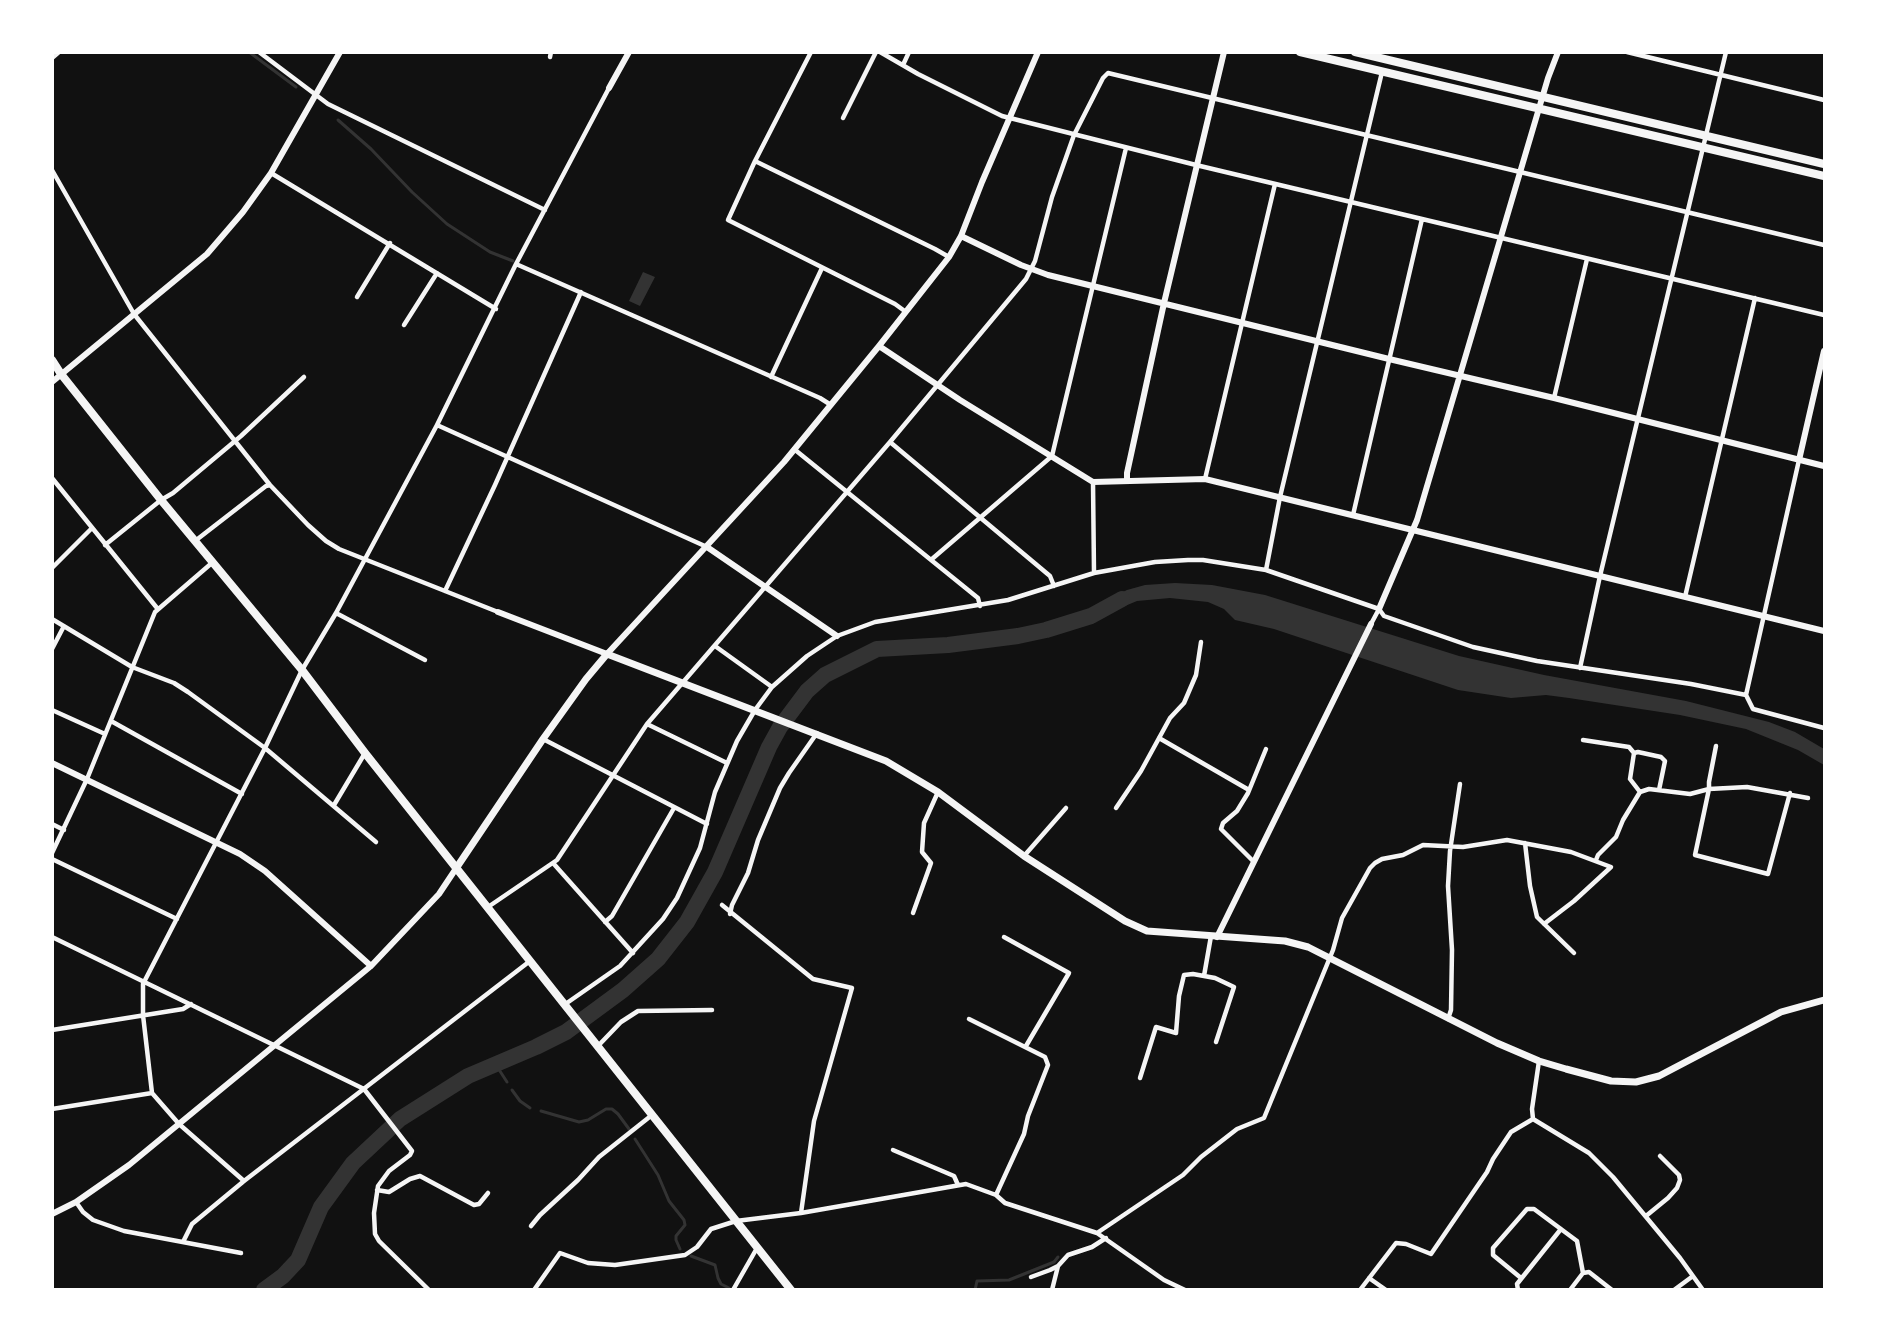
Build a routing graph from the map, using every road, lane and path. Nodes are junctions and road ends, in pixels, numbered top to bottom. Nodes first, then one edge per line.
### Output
1 (59, 52) edge
2 (259, 52) edge
3 (340, 52) edge
4 (629, 52) edge
5 (811, 52) edge
6 (878, 52) edge
7 (909, 52) edge
8 (1038, 52) edge
9 (1224, 52) edge
10 (1300, 52) edge
11 (1355, 52) edge
12 (1627, 52) edge
13 (1726, 52) edge
14 (1556, 53) edge
15 (1385, 56) edge
16 (52, 58) edge
17 (903, 65) junction
18 (1382, 72) junction
19 (1721, 75) junction
20 (609, 88) joint
21 (317, 96) junction
22 (1542, 97) junction
23 (1213, 98) junction
24 (1824, 100) edge
25 (1539, 109) junction
26 (1010, 117) junction
27 (843, 118) dead end
28 (1074, 135) junction
29 (1706, 135) junction
30 (1366, 136) junction
31 (1126, 148) junction
32 (1703, 148) junction
33 (755, 161) junction
34 (1824, 164) edge
35 (1196, 165) junction
36 (52, 170) edge
37 (1521, 172) junction
38 (271, 173) junction
39 (1824, 176) edge
40 (1275, 184) junction
41 (1350, 202) junction
42 (545, 210) junction
43 (1687, 211) junction
44 (1422, 219) junction
45 (961, 236) junction
46 (1501, 238) junction
47 (390, 243) junction
48 (1824, 245) edge
49 (949, 257) junction
50 (1587, 259) junction
51 (516, 264) junction
52 (822, 268) junction
53 (1032, 270) junction
54 (437, 273) junction
55 (1672, 279) junction
56 (1093, 285) junction
57 (581, 292) junction
58 (357, 297) dead end
59 (1755, 298) junction
60 (1164, 303) junction
61 (496, 309) junction
62 (906, 312) junction
63 (134, 314) junction
64 (1824, 315) edge
65 (1241, 322) junction
66 (404, 325) dead end
67 (1317, 341) junction
68 (879, 346) junction
69 (1824, 351) edge
70 (1389, 359) junction
71 (52, 360) edge
72 (61, 374) junction
73 (1460, 376) junction
74 (304, 377) dead end
75 (771, 377) junction
76 (52, 382) edge
77 (937, 385) junction
78 (1554, 398) junction
79 (831, 405) junction
80 (1639, 420) junction
81 (437, 426) junction
82 (1722, 439) junction
83 (235, 441) junction
84 (890, 442) junction
85 (794, 449) junction
86 (1052, 456) junction
87 (506, 458) junction
88 (1799, 460) junction
89 (1824, 466) edge
90 (52, 478) edge
91 (1205, 479) junction
92 (1127, 480) junction
93 (1093, 482) junction
94 (270, 485) junction
95 (845, 492) junction
96 (1280, 497) junction
97 (161, 500) junction
98 (1353, 515) junction
99 (980, 517) junction
100 (92, 528) junction
101 (1413, 530) junction
102 (195, 541) junction
103 (105, 545) junction
104 (707, 547) junction
105 (364, 559) junction
106 (932, 559) junction
107 (213, 562) junction
108 (52, 568) edge
109 (1266, 570) junction
110 (1094, 573) junction
111 (1600, 576) junction
112 (767, 586) junction
113 (1054, 586) junction
114 (445, 591) junction
115 (1685, 597) junction
116 (980, 606) junction
117 (158, 608) junction
118 (1379, 609) junction
119 (498, 612) joint
120 (336, 613) junction
121 (1765, 617) junction
122 (52, 620) edge
123 (1371, 624) joint
124 (64, 626) junction
125 (1824, 631) edge
126 (837, 636) junction
127 (1201, 642) dead end
128 (715, 646) junction
129 (52, 649) edge
130 (607, 654) junction
131 (425, 660) dead end
132 (132, 667) junction
133 (1580, 668) junction
134 (302, 670) junction
135 (684, 683) junction
136 (772, 687) junction
137 (1746, 695) junction
138 (52, 710) edge
139 (755, 710) junction
140 (111, 721) junction
141 (647, 724) junction
142 (1824, 728) edge
143 (817, 733) junction
144 (105, 734) junction
145 (1159, 738) junction
146 (543, 739) junction
147 (1583, 740) dead end
148 (1716, 746) dead end
149 (265, 748) junction
150 (1266, 749) dead end
151 (365, 753) junction
152 (1634, 753) junction
153 (52, 762) edge
154 (727, 763) junction
155 (612, 776) junction
156 (87, 779) junction
157 (1460, 784) dead end
158 (1709, 789) junction
159 (1249, 790) junction
160 (1659, 790) junction
161 (938, 792) junction
162 (1640, 792) junction
163 (1790, 793) junction
164 (242, 794) junction
165 (1808, 798) dead end
166 (333, 805) junction
167 (674, 808) junction
168 (1066, 808) dead end
169 (1116, 808) dead end
170 (52, 824) edge
171 (707, 824) junction
172 (64, 830) junction
173 (218, 842) junction
174 (376, 842) dead end
175 (1525, 843) junction
176 (1451, 847) junction
177 (52, 853) edge
178 (1024, 856) junction
179 (52, 859) edge
180 (1596, 860) junction
181 (1253, 861) junction
182 (553, 863) junction
183 (457, 867) junction
184 (722, 905) dead end
185 (488, 907) junction
186 (913, 913) dead end
187 (730, 914) junction
188 (177, 919) junction
189 (605, 922) junction
190 (1544, 924) junction
191 (1214, 936) junction
192 (52, 937) edge
193 (1004, 937) dead end
194 (633, 953) junction
195 (1574, 953) dead end
196 (1330, 956) junction
197 (530, 961) junction
198 (371, 966) junction
199 (1204, 976) junction
200 (144, 982) junction
201 (1824, 1000) edge
202 (191, 1004) junction
203 (566, 1007) junction
204 (712, 1010) dead end
205 (143, 1015) junction
206 (969, 1019) dead end
207 (1448, 1019) junction
208 (52, 1030) edge
209 (1216, 1042) dead end
210 (275, 1045) junction
211 (1026, 1046) junction
212 (597, 1047) junction
213 (1539, 1061) junction
214 (1140, 1078) dead end
215 (364, 1089) junction
216 (152, 1093) junction
217 (52, 1109) edge
218 (652, 1115) junction
219 (1533, 1119) junction
220 (179, 1124) junction
221 (893, 1150) dead end
222 (1660, 1156) dead end
223 (244, 1181) junction
224 (958, 1185) junction
225 (376, 1190) junction
226 (488, 1192) dead end
227 (996, 1196) junction
228 (76, 1202) junction
229 (801, 1213) junction
230 (52, 1214) edge
231 (1646, 1216) junction
232 (736, 1221) junction
233 (531, 1226) dead end
234 (1561, 1229) junction
235 (1097, 1233) junction
236 (1106, 1238) junction
237 (183, 1242) junction
238 (758, 1247) junction
239 (241, 1253) dead end
240 (1058, 1266) junction
241 (1583, 1273) junction
242 (1693, 1276) junction
243 (1031, 1277) dead end
244 (1368, 1278) junction
245 (1521, 1278) junction
246 (429, 1290) edge
247 (534, 1290) edge
248 (733, 1290) edge
249 (791, 1290) edge
250 (1053, 1290) edge
251 (1185, 1290) edge
252 (1360, 1290) edge
253 (1386, 1290) edge
254 (1518, 1290) edge
255 (1570, 1290) edge
256 (1612, 1290) edge
257 (1674, 1290) edge
258 (1703, 1290) edge

1 - 16 street
2 - 21 street
3 - 21 street
4 - 20 street
5 - 33 street
6 - 17 street
6 - 27 street
7 - 17 street
8 - 26 street
9 - 23 street
10 - 18 main road
11 - 15 main road
12 - 19 street
13 - 19 street
14 - 22 street
15 - 22 main road
17 - 26 street
18 - 25 main road
18 - 30 street
19 - 24 street
19 - 29 street
20 - 42 street
21 - 38 street
21 - 42 street
22 - 25 street
22 - 29 main road
23 - 28 street
23 - 30 street
23 - 35 street
25 - 32 main road
25 - 37 street
26 - 28 street
26 - 45 street
28 - 31 street
28 - 53 street
29 - 32 street
29 - 34 main road
30 - 37 street
30 - 41 street
31 - 35 street
31 - 56 street
32 - 39 main road
32 - 43 street
33 - 49 street
33 - 52 street
35 - 40 street
35 - 60 street
36 - 63 street
37 - 43 street
37 - 46 street
38 - 47 street
38 - 63 street
40 - 41 street
40 - 65 street
41 - 44 street
41 - 67 street
42 - 51 street
43 - 48 street
43 - 55 street
44 - 46 street
44 - 70 street
45 - 49 street
45 - 53 street
46 - 50 street
46 - 73 street
47 - 54 street
47 - 58 street
49 - 62 street
50 - 55 street
50 - 78 street
51 - 57 street
51 - 61 street
52 - 62 street
52 - 75 street
53 - 56 street
53 - 77 street
54 - 61 street
54 - 66 street
55 - 59 street
55 - 80 street
56 - 60 street
56 - 86 street
57 - 75 street
57 - 87 street
59 - 64 street
59 - 82 street
60 - 65 street
60 - 92 street
61 - 81 street
62 - 68 street
63 - 72 street
63 - 83 street
65 - 67 street
65 - 91 street
67 - 70 street
67 - 96 street
68 - 77 street
68 - 79 street
69 - 88 street
70 - 73 street
70 - 98 street
71 - 72 main road
72 - 76 street
72 - 97 main road
73 - 78 street
73 - 101 street
74 - 83 street
75 - 79 street
77 - 84 street
77 - 86 street
78 - 80 street
79 - 85 street
80 - 82 street
80 - 111 street
81 - 87 street
81 - 105 street
82 - 88 street
82 - 115 street
83 - 94 street
83 - 97 street
84 - 95 street
84 - 99 street
85 - 95 street
85 - 104 street
86 - 93 street
86 - 99 street
87 - 104 street
87 - 114 street
88 - 89 street
88 - 121 street
90 - 100 street
91 - 92 street
91 - 96 street
92 - 93 street
93 - 110 street
94 - 102 street
94 - 105 street
95 - 106 street
95 - 112 street
96 - 98 street
96 - 109 street
97 - 102 main road
97 - 103 street
98 - 101 street
99 - 106 street
99 - 113 street
100 - 103 street
100 - 108 street
101 - 111 street
101 - 118 street
102 - 107 main road
103 - 117 street
104 - 112 street
104 - 130 street
105 - 114 street
105 - 120 street
106 - 116 street
107 - 117 street
107 - 134 main road
109 - 110 street
109 - 118 street
110 - 113 street
111 - 115 street
111 - 133 street
112 - 126 street
112 - 128 street
113 - 116 street
114 - 119 street
115 - 121 street
116 - 126 street
117 - 132 street
118 - 123 street
118 - 133 street
119 - 130 street
120 - 131 street
120 - 134 street
121 - 125 street
121 - 137 street
122 - 124 street
123 - 181 street
124 - 129 street
124 - 132 street
126 - 136 street
127 - 145 street
128 - 135 street
128 - 136 street
130 - 135 main road
130 - 146 main road
132 - 140 street
132 - 149 street
133 - 137 street
134 - 149 street
134 - 151 main road
135 - 139 main road
135 - 141 street
136 - 139 street
137 - 142 street
138 - 144 street
139 - 143 main road
139 - 154 street
140 - 144 street
140 - 164 street
141 - 154 street
141 - 155 street
143 - 161 main road
143 - 187 street
144 - 156 street
145 - 159 street
145 - 169 street
146 - 155 street
146 - 183 main road
147 - 152 street
148 - 158 street
149 - 164 street
149 - 166 street
150 - 159 street
151 - 166 street
151 - 183 main road
152 - 160 street
152 - 162 street
153 - 156 street
154 - 171 street
155 - 167 street
155 - 182 street
156 - 172 street
156 - 173 street
157 - 176 street
158 - 160 street
158 - 163 street
158 - 163 street
159 - 181 street
160 - 162 street
161 - 178 main road
161 - 186 street
162 - 180 street
163 - 165 street
164 - 173 street
166 - 174 street
167 - 171 street
167 - 189 street
168 - 178 street
170 - 172 street
171 - 194 street
172 - 177 street
173 - 188 street
173 - 198 street
175 - 176 street
175 - 180 street
175 - 190 street
176 - 196 street
176 - 207 street
178 - 191 main road
179 - 188 street
180 - 190 street
181 - 191 street
182 - 185 street
182 - 189 street
183 - 185 main road
183 - 198 street
184 - 187 street
185 - 197 main road
187 - 229 street
188 - 200 street
189 - 194 street
190 - 195 street
191 - 196 main road
191 - 199 street
192 - 200 street
193 - 211 street
194 - 203 street
196 - 207 main road
196 - 235 street
197 - 203 main road
197 - 215 street
198 - 210 street
199 - 209 street
199 - 214 street
200 - 202 street
200 - 205 street
201 - 213 main road
202 - 205 street
202 - 210 street
203 - 212 main road
204 - 212 street
205 - 208 street
205 - 216 street
206 - 211 street
207 - 213 main road
210 - 215 street
210 - 220 street
211 - 227 street
212 - 218 main road
213 - 219 street
215 - 223 street
215 - 225 street
216 - 217 street
216 - 220 street
218 - 232 main road
218 - 233 street
219 - 231 street
219 - 244 street
220 - 223 street
220 - 228 street
221 - 224 street
222 - 231 street
223 - 237 street
224 - 227 street
224 - 229 street
225 - 226 street
225 - 246 street
227 - 235 street
228 - 230 street
228 - 237 street
229 - 232 street
231 - 242 street
232 - 238 main road
232 - 247 street
234 - 241 street
234 - 245 street
234 - 245 street
235 - 236 street
236 - 240 street
236 - 251 street
237 - 239 street
238 - 248 street
238 - 249 main road
240 - 243 street
240 - 250 street
241 - 255 street
241 - 256 street
242 - 257 street
242 - 258 street
244 - 252 street
244 - 253 street
245 - 254 street

